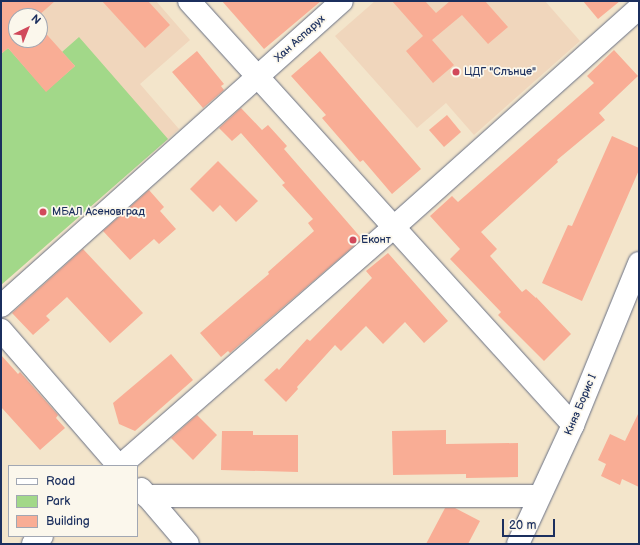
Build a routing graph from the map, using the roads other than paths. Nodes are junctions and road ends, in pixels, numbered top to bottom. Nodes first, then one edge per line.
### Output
1 (189, 1) edge
2 (342, 1) edge
3 (639, 8) edge
4 (257, 76) junction
5 (394, 227) junction
6 (639, 263) edge
7 (1, 306) edge
8 (1, 330) edge
9 (573, 425) junction
10 (119, 465) edge
11 (121, 465) edge
12 (142, 491) edge
13 (539, 496) junction
14 (41, 537) edge
15 (33, 544) edge
16 (188, 544) edge
17 (518, 544) edge

1 - 4 street
2 - 4 street, Хан Аспарух
3 - 5 street
4 - 5 street
4 - 7 street, Хан Аспарух
5 - 9 street
5 - 11 street
6 - 9 street, Княз Борис I
8 - 10 street
9 - 13 street, Княз Борис I
12 - 13 street
12 - 16 street
13 - 17 street, Княз Борис I
14 - 15 street

